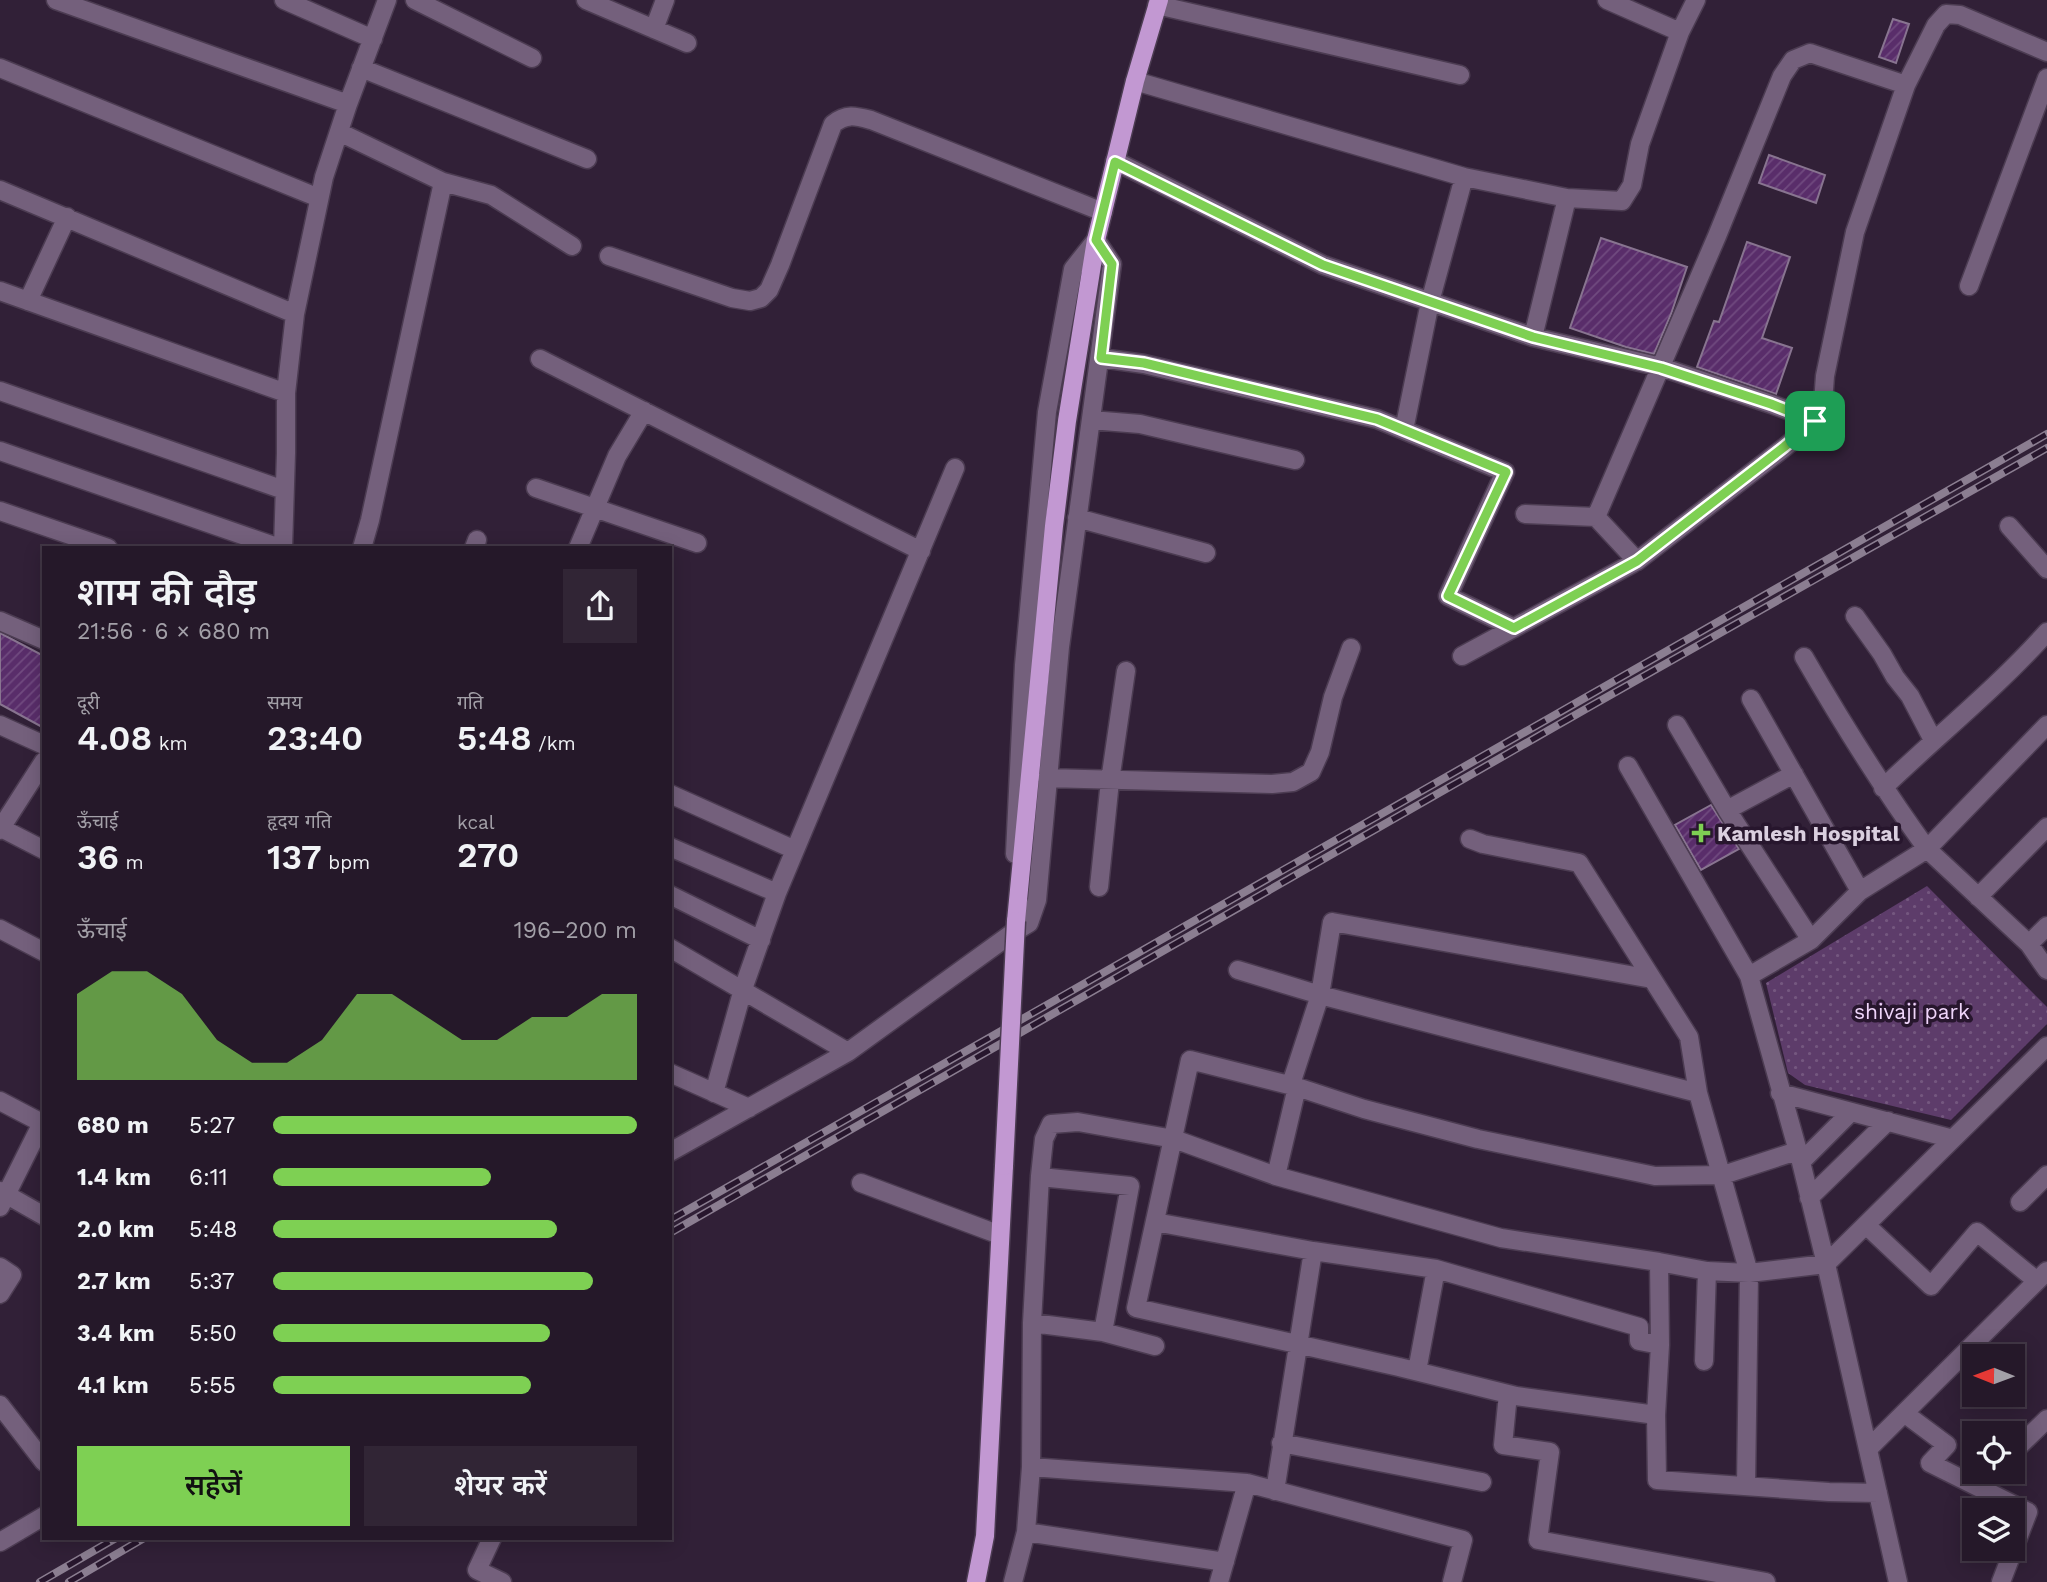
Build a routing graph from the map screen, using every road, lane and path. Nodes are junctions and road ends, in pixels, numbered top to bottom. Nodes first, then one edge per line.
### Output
1 (56, 0) edge
2 (284, 0) edge
3 (387, 0) edge
4 (415, 0) edge
5 (586, 0) edge
6 (665, 0) edge
7 (1607, 0) edge
8 (1696, 0) edge
9 (1158, 3) edge
10 (654, 29) junction
11 (1680, 32) junction
12 (373, 38) junction
13 (687, 43) dead end
14 (2045, 46) edge
15 (532, 58) dead end
16 (0, 68) edge
17 (361, 68) junction
18 (1460, 75) dead end
19 (2047, 78) edge
20 (1135, 81) junction
21 (1906, 85) junction
22 (348, 104) junction
23 (339, 132) junction
24 (587, 159) dead end
25 (1115, 162) junction
26 (1464, 177) junction
27 (443, 182) junction
28 (0, 190) edge
29 (318, 198) junction
30 (1567, 198) junction
31 (1103, 212) junction
32 (67, 217) junction
33 (1096, 240) junction
34 (572, 246) dead end
35 (609, 256) dead end
36 (1969, 286) dead end
37 (0, 291) edge
38 (28, 301) junction
39 (1430, 302) junction
40 (295, 314) junction
41 (1533, 337) junction
42 (1101, 358) junction
43 (540, 359) dead end
44 (1661, 368) junction
45 (0, 391) edge
46 (286, 393) junction
47 (644, 411) junction
48 (1091, 420) junction
49 (1815, 421) junction
50 (1404, 430) junction
51 (0, 451) edge
52 (1295, 460) dead end
53 (955, 468) dead end
54 (536, 488) dead end
55 (284, 490) junction
56 (595, 509) junction
57 (0, 511) edge
58 (1525, 514) dead end
59 (1077, 517) junction
60 (1596, 517) junction
61 (2009, 526) dead end
62 (698, 542) dead end
63 (102, 546) edge
64 (275, 546) edge
65 (281, 546) edge
66 (363, 546) edge
67 (579, 546) edge
68 (921, 551) junction
69 (1206, 553) dead end
70 (1637, 561) junction
71 (2047, 569) edge
72 (1855, 617) dead end
73 (0, 621) edge
74 (1514, 628) junction
75 (2047, 632) edge
76 (42, 639) edge
77 (1351, 648) dead end
78 (1462, 656) dead end
79 (1804, 657) dead end
80 (1126, 671) dead end
81 (1751, 699) dead end
82 (0, 725) edge
83 (1677, 725) dead end
84 (2047, 725) edge
85 (1933, 740) junction
86 (42, 745) edge
87 (42, 764) edge
88 (1628, 766) dead end
89 (1794, 774) junction
90 (1047, 778) junction
91 (1110, 781) junction
92 (1883, 788) junction
93 (672, 795) edge
94 (1727, 810) junction
95 (2047, 827) edge
96 (1, 829) edge
97 (1470, 839) dead end
98 (672, 848) edge
99 (42, 849) edge
100 (1927, 849) junction
101 (795, 850) junction
102 (1099, 887) dead end
103 (1860, 891) junction
104 (777, 893) junction
105 (672, 896) edge
106 (1978, 897) junction
107 (2047, 926) edge
108 (1014, 927) junction
109 (0, 929) edge
110 (761, 940) junction
111 (1811, 940) junction
112 (2029, 944) junction
113 (672, 949) edge
114 (42, 951) edge
115 (1238, 970) dead end
116 (2047, 970) edge
117 (1749, 976) junction
118 (1652, 979) junction
119 (743, 989) junction
120 (1320, 995) junction
121 (2047, 1046) edge
122 (848, 1052) junction
123 (672, 1074) edge
124 (1297, 1087) junction
125 (714, 1093) junction
126 (1698, 1093) junction
127 (1780, 1093) junction
128 (0, 1101) edge
129 (749, 1108) junction
130 (1851, 1112) junction
131 (1888, 1121) junction
132 (1174, 1139) junction
133 (1954, 1139) junction
134 (672, 1151) edge
135 (1799, 1157) junction
136 (1040, 1175) junction
137 (1723, 1175) junction
138 (1276, 1176) junction
139 (2045, 1181) edge
140 (861, 1182) dead end
141 (2, 1198) edge
142 (1809, 1198) junction
143 (2020, 1202) dead end
144 (42, 1215) edge
145 (1155, 1222) junction
146 (1866, 1225) junction
147 (1000, 1235) junction
148 (1313, 1251) junction
149 (1659, 1262) junction
150 (1826, 1264) junction
151 (0, 1267) edge
152 (1436, 1269) junction
153 (1707, 1271) junction
154 (1749, 1273) junction
155 (2042, 1275) edge
156 (0, 1294) edge
157 (1032, 1323) junction
158 (1103, 1332) junction
159 (1298, 1345) junction
160 (1660, 1345) junction
161 (1155, 1346) dead end
162 (1704, 1361) dead end
163 (1417, 1371) junction
164 (1508, 1394) junction
165 (0, 1405) edge
166 (1903, 1413) junction
167 (1656, 1415) junction
168 (2047, 1419) edge
169 (2025, 1440) edge
170 (1281, 1443) junction
171 (1868, 1449) junction
172 (42, 1459) edge
173 (1031, 1466) junction
174 (1482, 1482) dead end
175 (1247, 1483) junction
176 (1746, 1486) junction
177 (1275, 1490) junction
178 (1878, 1493) junction
179 (42, 1517) edge
180 (1026, 1532) junction
181 (491, 1540) edge
182 (0, 1542) edge
183 (1225, 1562) junction
184 (473, 1576) edge
185 (1759, 1581) edge
186 (502, 1582) edge
187 (976, 1582) edge
188 (1016, 1582) edge
189 (1220, 1582) edge
190 (1452, 1582) edge
191 (1898, 1582) edge
192 (2001, 1582) edge

1 - 22 street
2 - 12 street
3 - 12 street
4 - 15 street
5 - 10 street
6 - 10 street
7 - 11 street
8 - 11 street
9 - 18 street
9 - 20 main road
10 - 13 street
11 - 30 street
12 - 17 street
14 - 21 street
16 - 29 street
17 - 22 street
17 - 24 street
19 - 36 street
20 - 25 main road
20 - 26 street
21 - 44 street
21 - 49 street
22 - 23 street
23 - 27 street
23 - 29 street
25 - 31 main road
25 - 39 street
26 - 30 street
26 - 39 street
27 - 34 street
27 - 66 street
28 - 32 street
29 - 40 street
30 - 41 street
31 - 33 main road
31 - 35 street
32 - 38 street
32 - 40 street
33 - 42 street
33 - 108 main road
37 - 38 street
38 - 46 street
39 - 41 street
39 - 50 street
40 - 46 street
41 - 44 street
42 - 48 street
42 - 50 street
43 - 47 street
44 - 49 street
44 - 60 street
45 - 55 street
46 - 55 street
47 - 56 street
47 - 68 street
48 - 52 street
48 - 59 street
49 - 70 street
50 - 74 street
51 - 64 street
53 - 68 street
54 - 56 street
55 - 65 street
56 - 62 street
56 - 67 street
57 - 63 street
58 - 60 street
59 - 69 street
59 - 90 street
60 - 70 street
61 - 71 street
68 - 101 street
70 - 74 street
72 - 85 street
73 - 76 street
74 - 78 street
75 - 85 street
77 - 91 street
79 - 92 street
80 - 91 street
81 - 89 street
82 - 86 street
83 - 94 street
84 - 100 street
85 - 92 street
87 - 96 street
88 - 117 street
89 - 94 street
89 - 103 street
90 - 91 street
90 - 108 street
91 - 102 street
92 - 100 street
93 - 101 street
94 - 111 street
95 - 106 street
96 - 99 street
97 - 118 street
98 - 104 street
100 - 103 street
100 - 106 street
101 - 104 street
103 - 111 street
104 - 110 street
105 - 110 street
106 - 112 street
107 - 112 street
108 - 122 street
108 - 147 main road, bridge
109 - 114 street
110 - 119 street
111 - 117 street
112 - 116 street
113 - 119 street
115 - 120 street
117 - 127 street
118 - 120 street
118 - 126 street
119 - 122 street
119 - 125 street
120 - 124 street
120 - 126 street
121 - 133 street
122 - 129 street
123 - 125 street
124 - 132 street
124 - 137 street
124 - 138 street
125 - 129 street
126 - 137 street
127 - 130 street
127 - 135 street
128 - 141 street
129 - 134 street
130 - 131 street
130 - 135 street
131 - 133 street
131 - 142 street
132 - 136 street
132 - 138 street
132 - 145 street
133 - 146 street
135 - 137 street
135 - 142 street
136 - 157 street
136 - 158 street
137 - 154 street
138 - 149 street
139 - 143 street
140 - 147 street
141 - 144 street
142 - 150 street
145 - 148 street
145 - 159 street
146 - 150 street
146 - 155 street
147 - 187 main road
148 - 152 street
148 - 159 street
149 - 153 street
149 - 160 street
150 - 154 street
150 - 171 street
151 - 156 street
152 - 160 street
152 - 163 street
153 - 154 street
153 - 162 street
154 - 176 street
155 - 166 street
157 - 158 street
157 - 173 street
158 - 161 street
159 - 163 street
159 - 170 street
160 - 167 street
163 - 164 street
164 - 167 street
164 - 185 street
165 - 172 street
166 - 171 street
166 - 192 street
167 - 176 street
168 - 169 street
170 - 174 street
170 - 177 street
171 - 178 street
173 - 175 street
173 - 180 street
175 - 177 street
175 - 183 street
176 - 178 street
177 - 190 street
178 - 191 street
179 - 182 street
180 - 183 street
180 - 188 street
181 - 184 street
183 - 189 street
184 - 186 street

